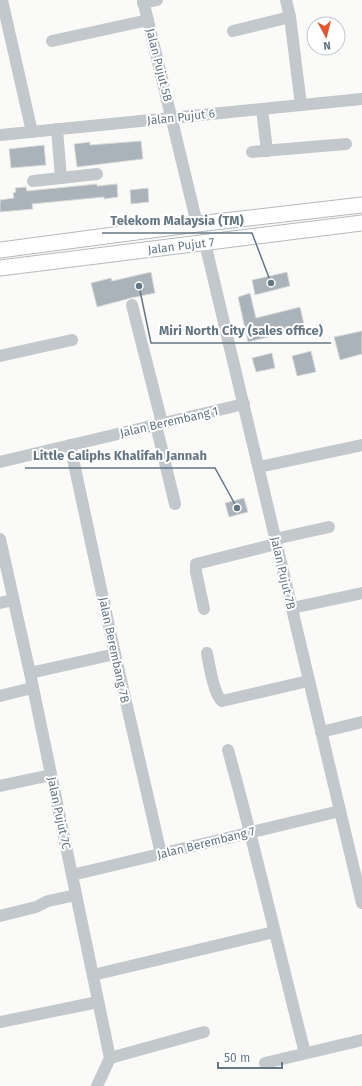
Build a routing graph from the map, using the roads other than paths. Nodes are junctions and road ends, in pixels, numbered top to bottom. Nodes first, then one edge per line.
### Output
1 (2, 0) edge
2 (157, 0) edge
3 (286, 0) edge
4 (143, 2) edge
5 (290, 17) junction
6 (148, 20) junction
7 (232, 31) dead end
8 (52, 41) dead end
9 (362, 99) edge
10 (301, 105) junction
11 (262, 109) junction
12 (172, 118) junction
13 (57, 129) junction
14 (32, 132) junction
15 (0, 135) edge
16 (346, 144) dead end
17 (267, 151) junction
18 (252, 152) dead end
19 (97, 174) dead end
20 (61, 178) junction
21 (33, 181) dead end
22 (362, 205) edge
23 (362, 223) edge
24 (197, 224) junction
25 (205, 243) junction
26 (0, 250) edge
27 (0, 263) edge
28 (35, 264) junction
29 (0, 268) edge
30 (132, 305) dead end
31 (72, 340) dead end
32 (0, 356) edge
33 (244, 404) junction
34 (159, 424) junction
35 (70, 445) junction
36 (362, 445) edge
37 (0, 462) edge
38 (259, 467) junction
39 (174, 504) dead end
40 (329, 527) dead end
41 (0, 539) edge
42 (276, 541) junction
43 (362, 593) edge
44 (13, 600) junction
45 (0, 603) edge
46 (292, 608) junction
47 (204, 609) dead end
48 (207, 653) dead end
49 (115, 654) junction
50 (30, 673) junction
51 (308, 681) junction
52 (32, 688) junction
53 (0, 696) edge
54 (362, 722) edge
55 (321, 732) junction
56 (228, 750) dead end
57 (51, 774) junction
58 (0, 786) edge
59 (340, 811) junction
60 (251, 832) junction
61 (161, 854) junction
62 (72, 875) junction
63 (76, 895) junction
64 (362, 903) edge
65 (0, 916) edge
66 (274, 932) junction
67 (93, 975) junction
68 (98, 1002) junction
69 (0, 1022) edge
70 (204, 1032) dead end
71 (362, 1040) edge
72 (305, 1053) junction
73 (110, 1058) junction
74 (265, 1063) dead end
75 (97, 1086) edge

1 - 14 street
2 - 4 street
3 - 5 street
4 - 6 street, Jalan Pujut 5B
5 - 7 street
5 - 10 street
6 - 8 street
6 - 12 street, Jalan Pujut 5B
9 - 10 street, Jalan Pujut 6
10 - 11 street, Jalan Pujut 6
11 - 12 street, Jalan Pujut 6
11 - 17 street
12 - 13 street, Jalan Pujut 6
12 - 24 street, Jalan Pujut 5B
13 - 14 street, Jalan Pujut 6
13 - 20 street
14 - 15 street, Jalan Pujut 6
16 - 17 street
17 - 18 street
19 - 20 street
20 - 21 street
22 - 24 main road, Jalan Pujut 7
23 - 25 main road, Jalan Pujut 7
24 - 26 main road, Jalan Pujut 7
25 - 28 main road, Jalan Pujut 7
25 - 33 street, Jalan Pujut 7B
27 - 28 main road
28 - 29 main road, Jalan Pujut 7
30 - 34 street
31 - 32 street
33 - 34 street, Jalan Berembang 1
33 - 38 street, Jalan Pujut 7B
34 - 35 street, Jalan Berembang 1
34 - 39 street
35 - 37 street, Jalan Berembang 1
35 - 49 street, Jalan Berembang 7B
36 - 38 street
38 - 42 street, Jalan Pujut 7B
40 - 42 street
41 - 44 street, Jalan Pujut 7C
42 - 46 street, Jalan Pujut 7B
42 - 47 street
43 - 46 street
44 - 45 street
44 - 50 street, Jalan Pujut 7C
46 - 51 street, Jalan Pujut 7B
48 - 51 street
49 - 50 street
49 - 61 street, Jalan Berembang 7B
50 - 52 street, Jalan Pujut 7C
51 - 55 street, Jalan Pujut 7B
52 - 53 street
52 - 57 street, Jalan Pujut 7C
54 - 55 street
55 - 59 street, Jalan Pujut 7B
56 - 60 street
57 - 58 street
57 - 62 street, Jalan Pujut 7C
59 - 60 street, Jalan Berembang 7
59 - 64 street, Jalan Pujut 7B
60 - 61 street, Jalan Berembang 7
60 - 66 street
61 - 62 street, Jalan Berembang 7
62 - 63 street, Jalan Pujut 7C
63 - 65 street
63 - 67 street, Jalan Pujut 7C
66 - 67 street
66 - 72 street
67 - 68 street, Jalan Pujut 7C
68 - 69 street
68 - 73 street, Jalan Pujut 7C
70 - 73 street
71 - 72 street
72 - 74 street
73 - 75 street

